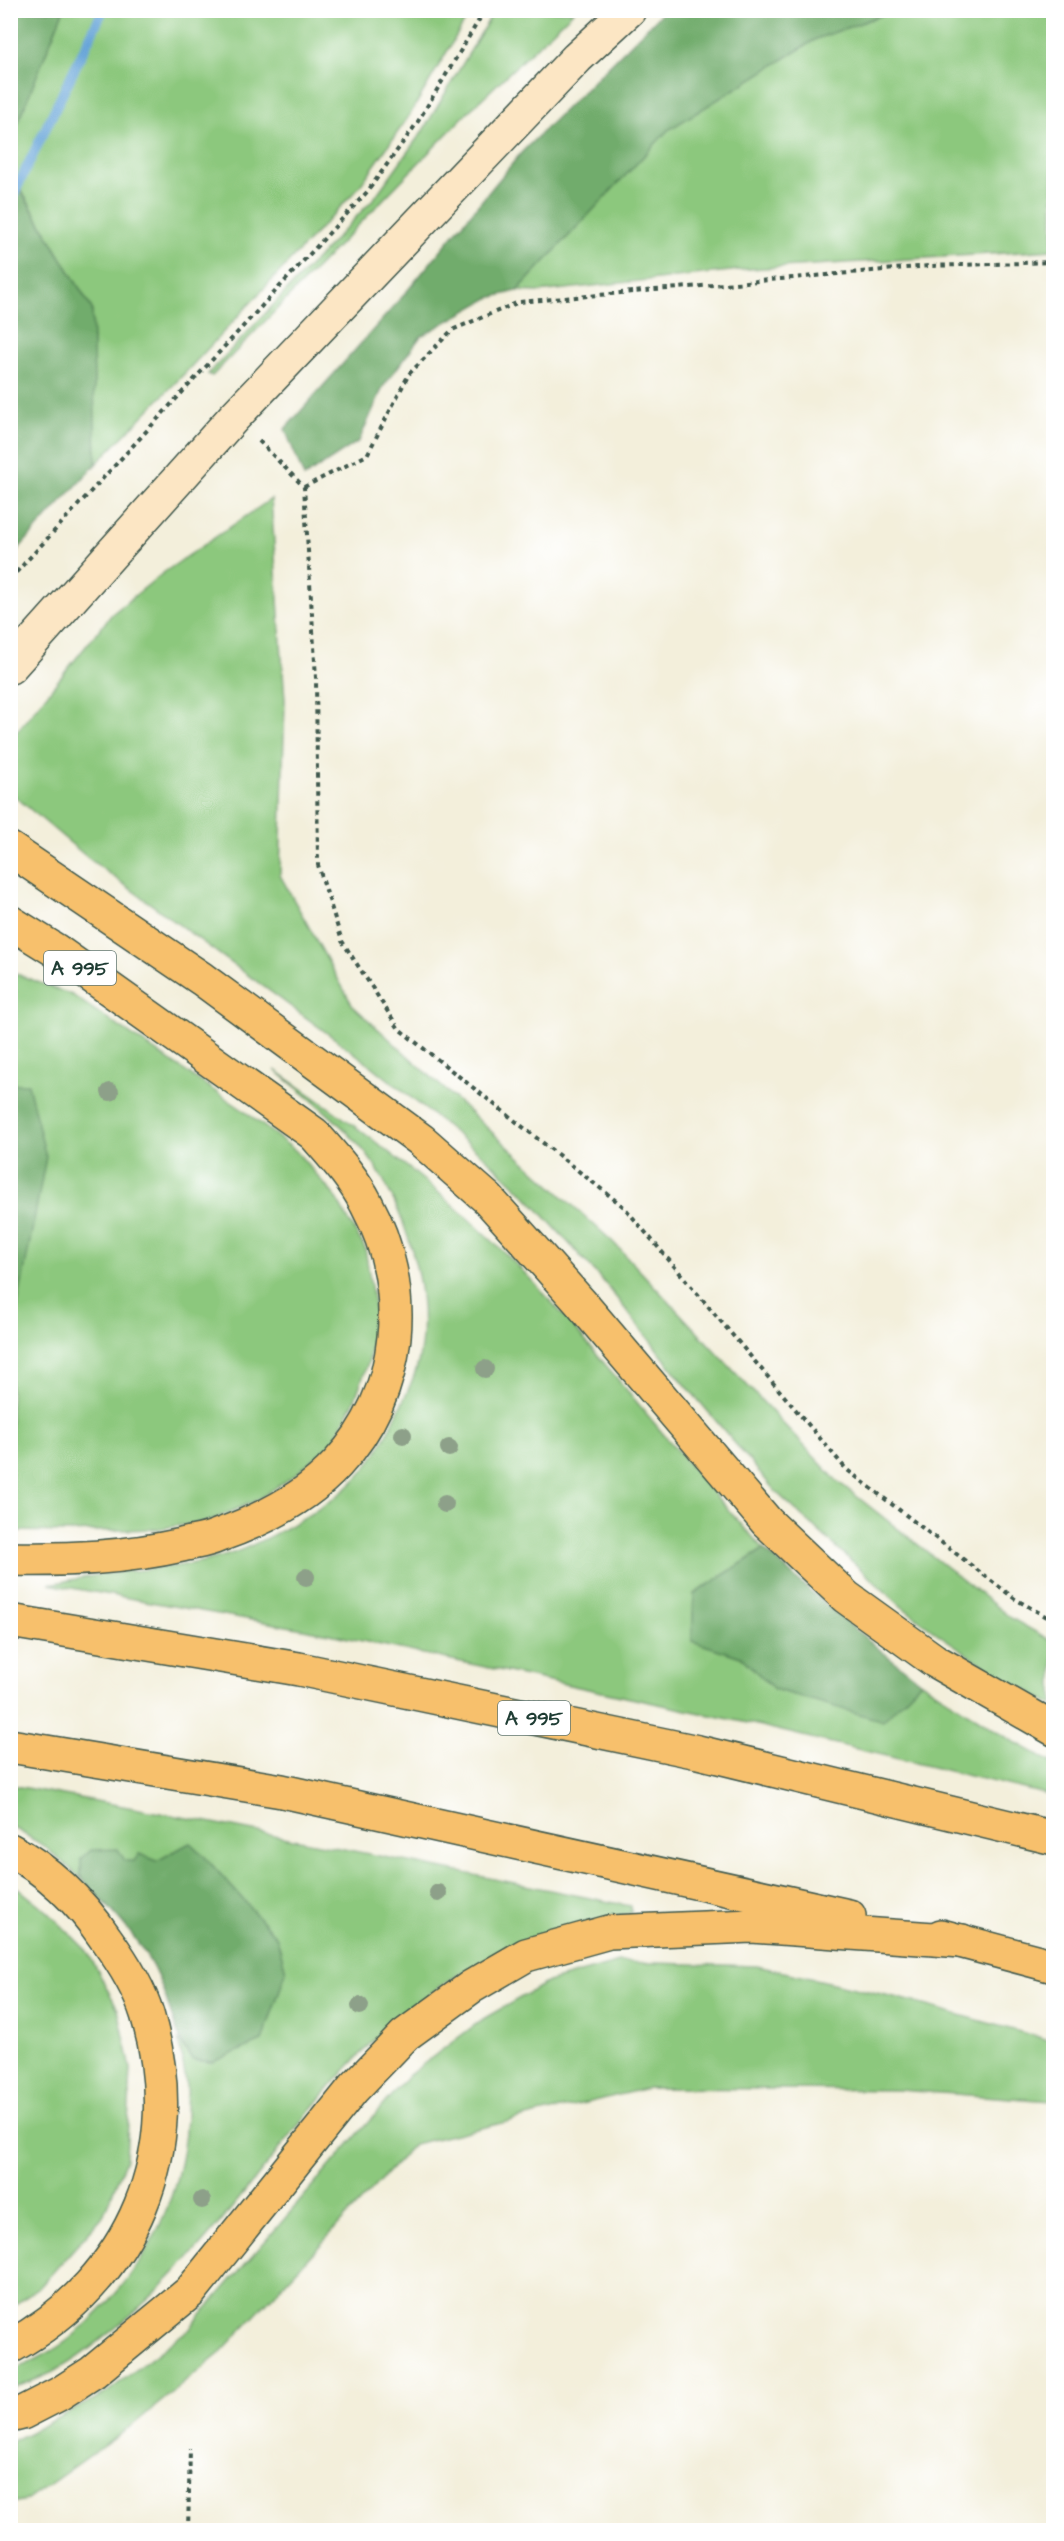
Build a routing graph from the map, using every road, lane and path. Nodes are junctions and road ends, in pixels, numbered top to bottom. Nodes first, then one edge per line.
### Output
1 (484, 10) edge
2 (629, 10) edge
3 (1053, 262) edge
4 (235, 416) junction
5 (304, 487) junction
6 (10, 579) edge
7 (10, 667) edge
8 (10, 849) edge
9 (10, 922) edge
10 (10, 945) edge
11 (55, 950) junction
12 (10, 1560) edge
13 (10, 1621) edge
14 (1053, 1621) edge
15 (1053, 1729) edge
16 (10, 1746) edge
17 (1053, 1838) edge
18 (10, 1850) edge
19 (962, 1941) junction
20 (1053, 1966) edge
21 (10, 2347) edge
22 (10, 2416) edge
23 (190, 2448) dead end
24 (188, 2530) edge

1 - 6 path
2 - 4 main road
3 - 5 path
4 - 5 path
4 - 7 main road
5 - 14 path
8 - 15 highway
9 - 11 highway, A 995
10 - 11 highway
11 - 12 highway, A 995
13 - 17 highway, A 995
16 - 19 highway
18 - 21 highway
19 - 20 highway
19 - 22 highway
23 - 24 path

